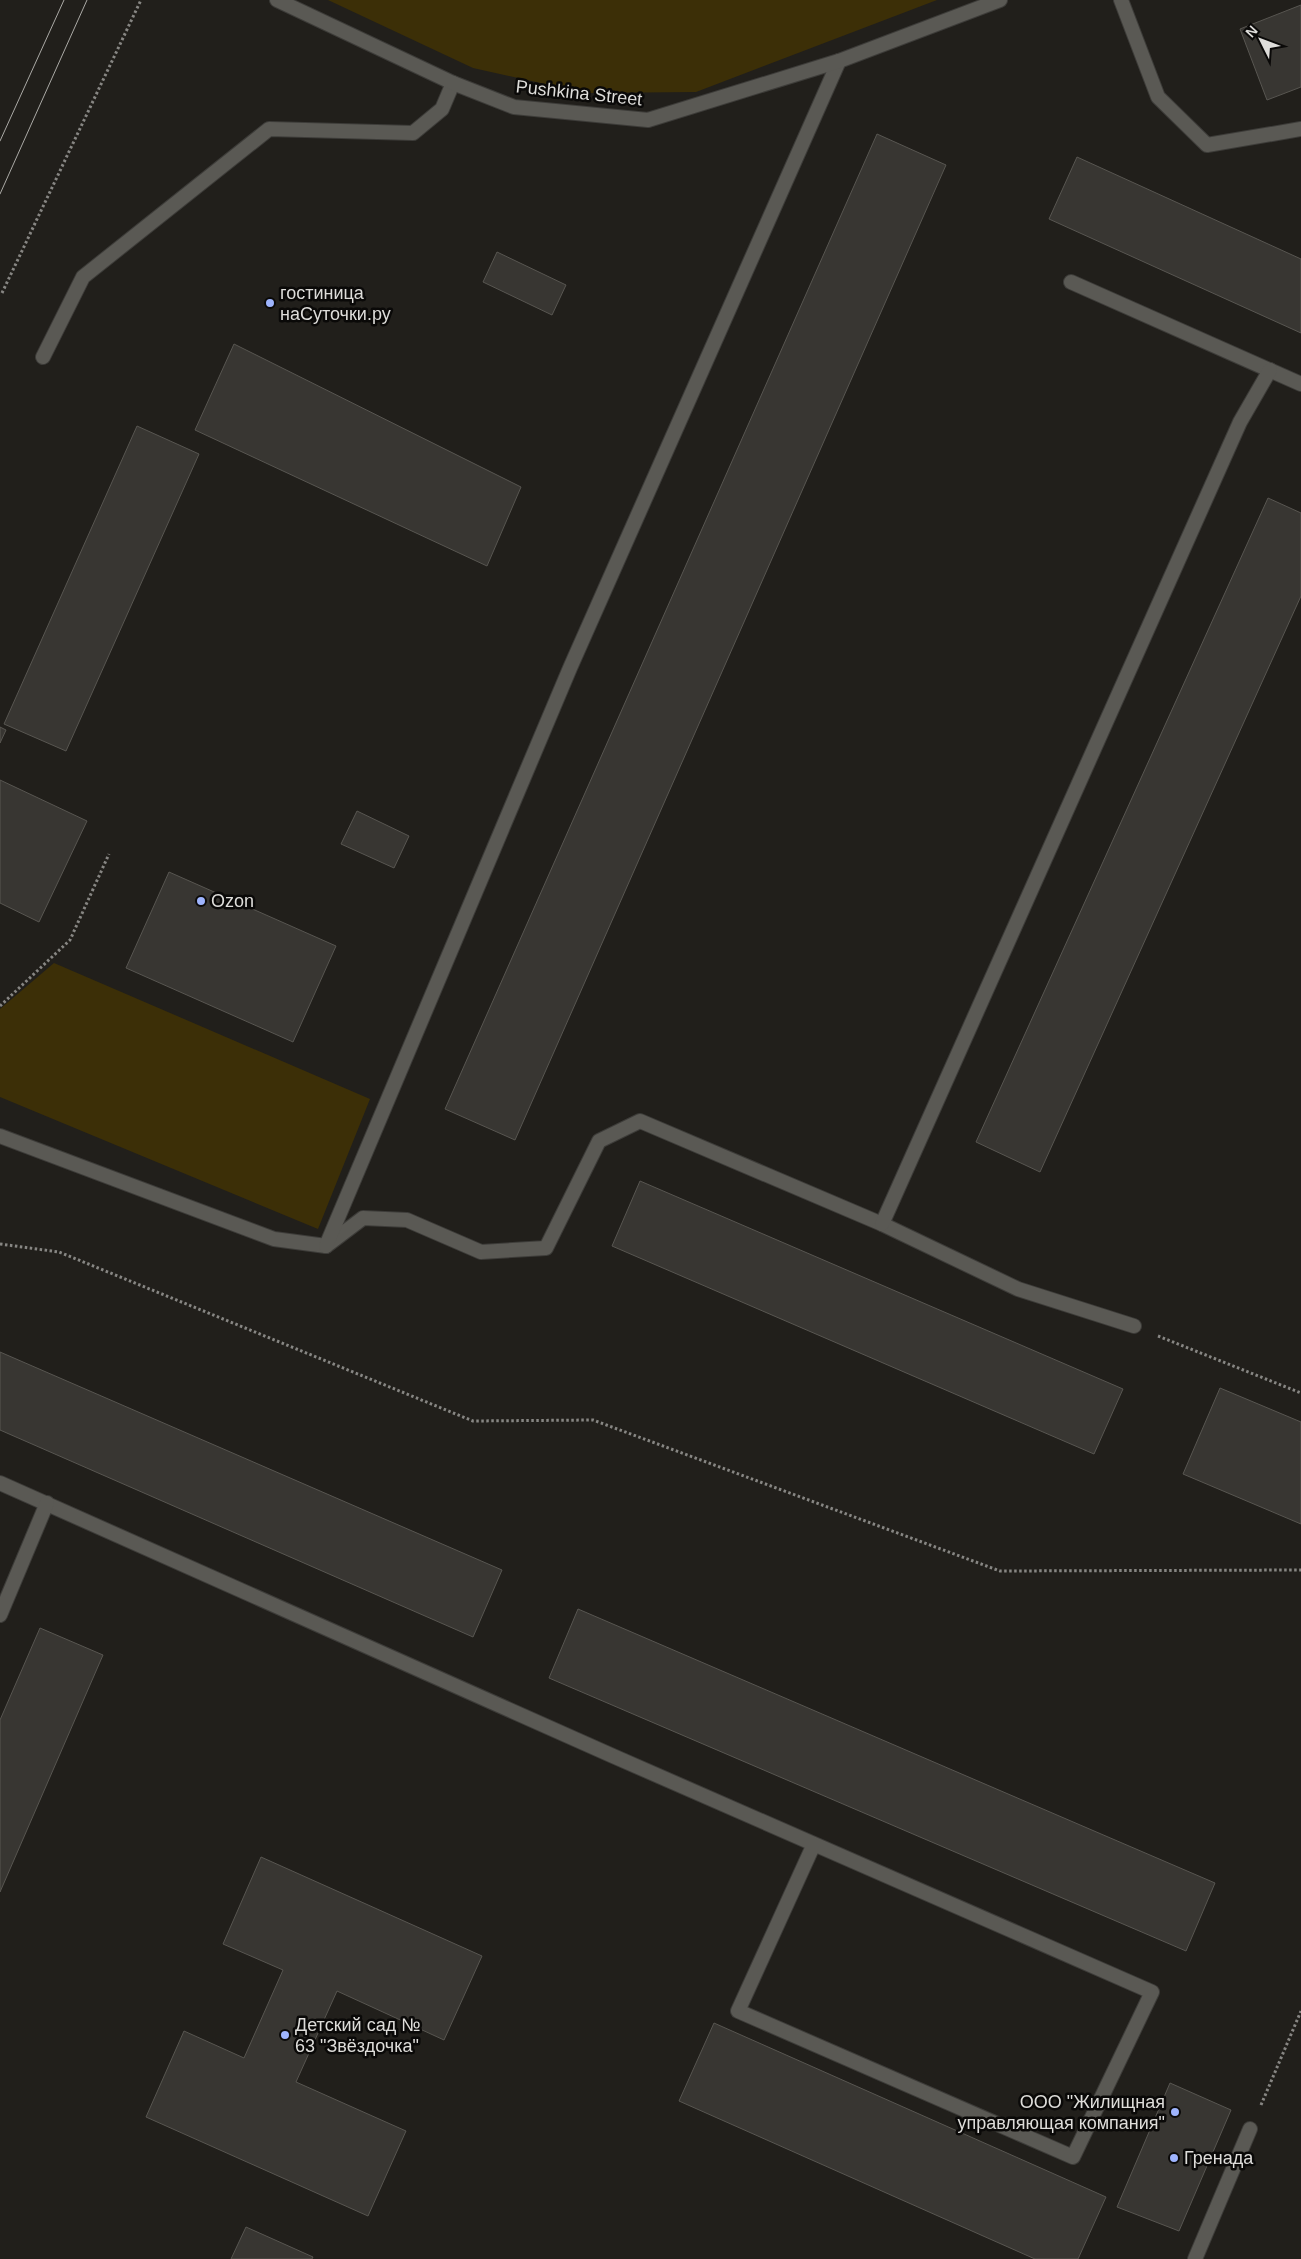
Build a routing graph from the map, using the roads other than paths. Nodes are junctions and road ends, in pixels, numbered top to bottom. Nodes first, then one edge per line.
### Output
1 (277, 0) edge
2 (1000, 0) edge
3 (1121, 0) edge
4 (840, 61) junction
5 (453, 83) junction
6 (1301, 129) edge
7 (1071, 282) dead end
8 (43, 357) dead end
9 (1270, 370) junction
10 (1301, 384) edge
11 (0, 1136) edge
12 (882, 1224) junction
13 (326, 1246) junction
14 (1134, 1326) road end
15 (0, 1483) edge
16 (47, 1503) junction
17 (0, 1615) edge
18 (814, 1844) junction
19 (1250, 2128) road end
20 (1195, 2259) edge

1 - 5 street, Pushkina Street
2 - 4 street, Pushkina Street
3 - 6 street
4 - 5 street, Pushkina Street
4 - 13 street
5 - 8 street
7 - 9 street
9 - 10 street
9 - 12 street
11 - 13 street
12 - 13 street
12 - 14 street
15 - 16 street
16 - 17 street
16 - 18 street
18 - 18 street
19 - 20 street

